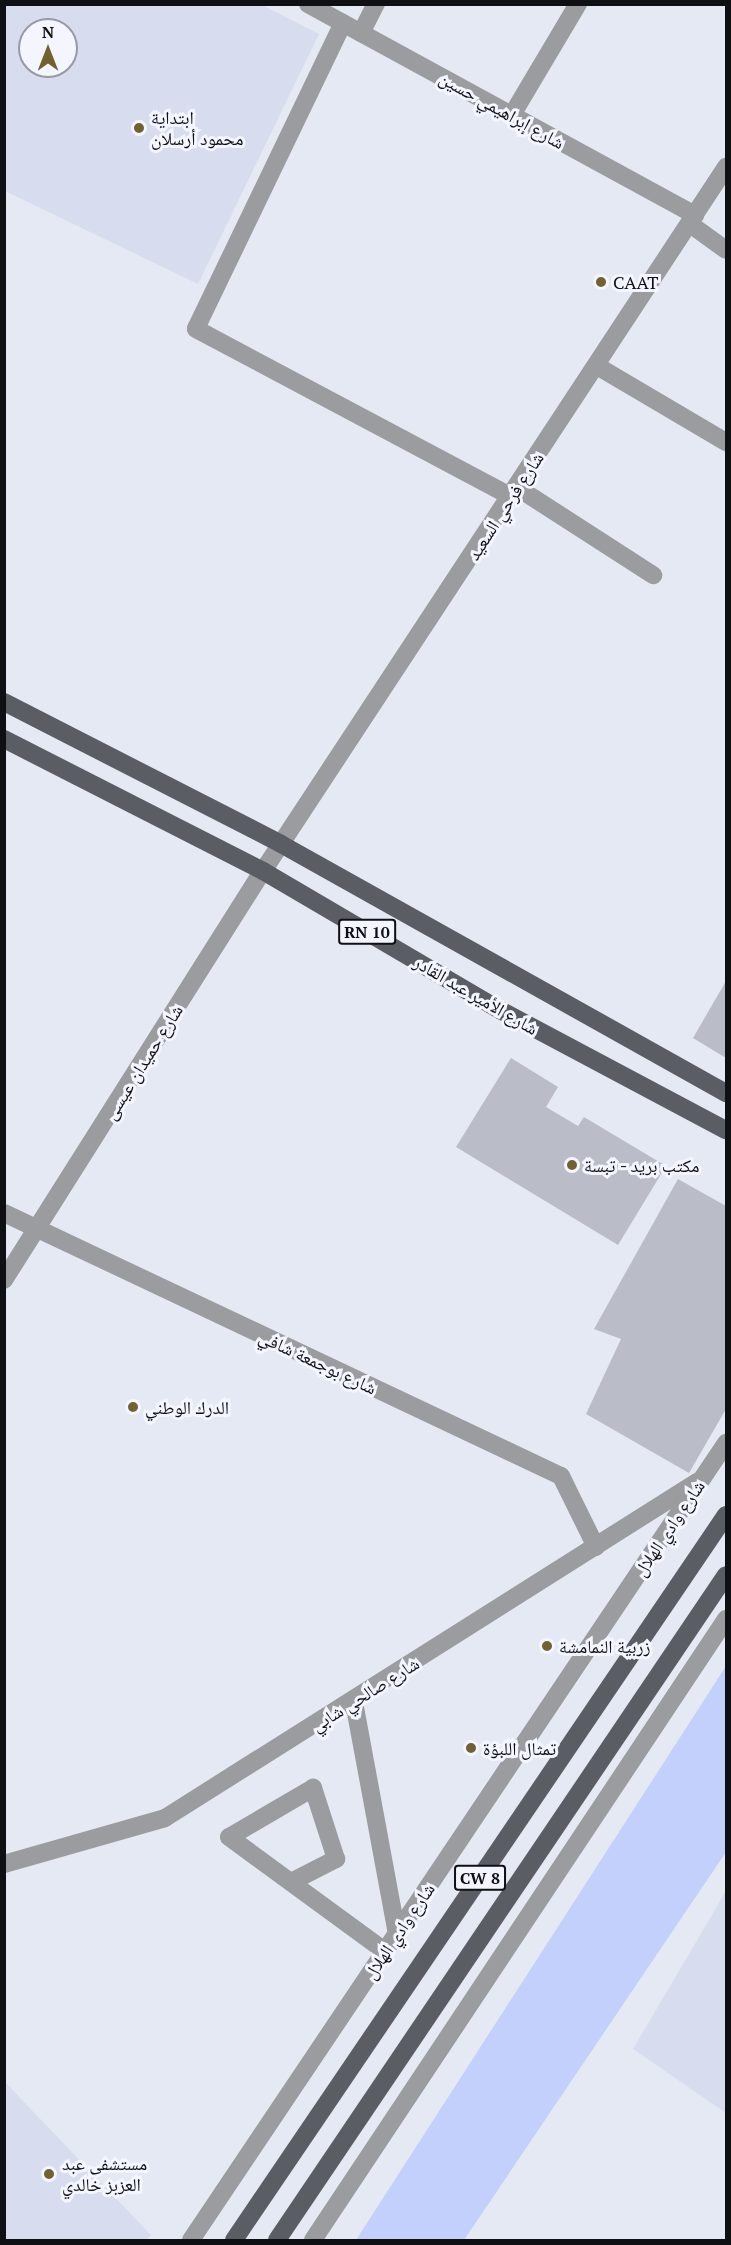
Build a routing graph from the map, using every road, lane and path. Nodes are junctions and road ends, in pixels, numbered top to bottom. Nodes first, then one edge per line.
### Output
1 (308, 4) edge
2 (376, 4) edge
3 (578, 4) edge
4 (343, 24) junction
5 (361, 33) junction
6 (512, 116) junction
7 (726, 167) edge
8 (693, 219) junction
9 (726, 250) edge
10 (597, 366) junction
11 (726, 442) edge
12 (515, 492) junction
13 (652, 575) dead end
14 (4, 702) edge
15 (4, 739) edge
16 (280, 844) junction
17 (263, 871) junction
18 (726, 1093) edge
19 (726, 1130) edge
20 (4, 1213) edge
21 (38, 1230) junction
22 (4, 1280) edge
23 (726, 1443) edge
24 (703, 1478) junction
25 (726, 1515) edge
26 (596, 1546) junction
27 (726, 1575) edge
28 (726, 1619) edge
29 (354, 1702) junction
30 (4, 1864) edge
31 (291, 1882) junction
32 (396, 1935) junction
33 (385, 1951) junction
34 (191, 2241) edge
35 (234, 2241) edge
36 (277, 2241) edge
37 (313, 2241) edge

1 - 4 street, شارع إبراهيمي حسين
2 - 5 street
3 - 6 street
4 - 5 street, شارع إبراهيمي حسين
4 - 12 street
5 - 6 street, شارع إبراهيمي حسين
6 - 8 street, شارع إبراهيمي حسين
7 - 8 street, شارع فرحي السعيد
8 - 9 street, شارع إبراهيمي حسين
8 - 10 street, شارع فرحي السعيد
10 - 11 street
10 - 12 street, شارع فرحي السعيد
12 - 13 street
12 - 16 street, شارع فرحي السعيد
14 - 16 main road, شارع الأمير عبد القادر / RN 10
15 - 17 main road, شارع الأمير عبد القادر / RN 10
16 - 17 street, شارع حميدان عيسى
16 - 18 main road, شارع الأمير عبد القادر / RN 10
17 - 19 main road, شارع الأمير عبد القادر / RN 10
17 - 21 street, شارع حميدان عيسى
20 - 21 street, شارع بوجمعة شافي
21 - 22 street, شارع حميدان عيسى
21 - 26 street, شارع بوجمعة شافي
23 - 24 street, شارع وادي الهلال
24 - 26 street, شارع صالحي شابي
24 - 32 street, شارع وادي الهلال
25 - 35 main road, شارع وادي الهلال / CW 8
26 - 29 street, شارع صالحي شابي
27 - 36 main road, CW 8
28 - 37 street
29 - 30 street, شارع صالحي شابي
29 - 32 street
31 - 31 street
31 - 33 street
32 - 33 street, شارع وادي الهلال
33 - 34 street, شارع وادي الهلال

